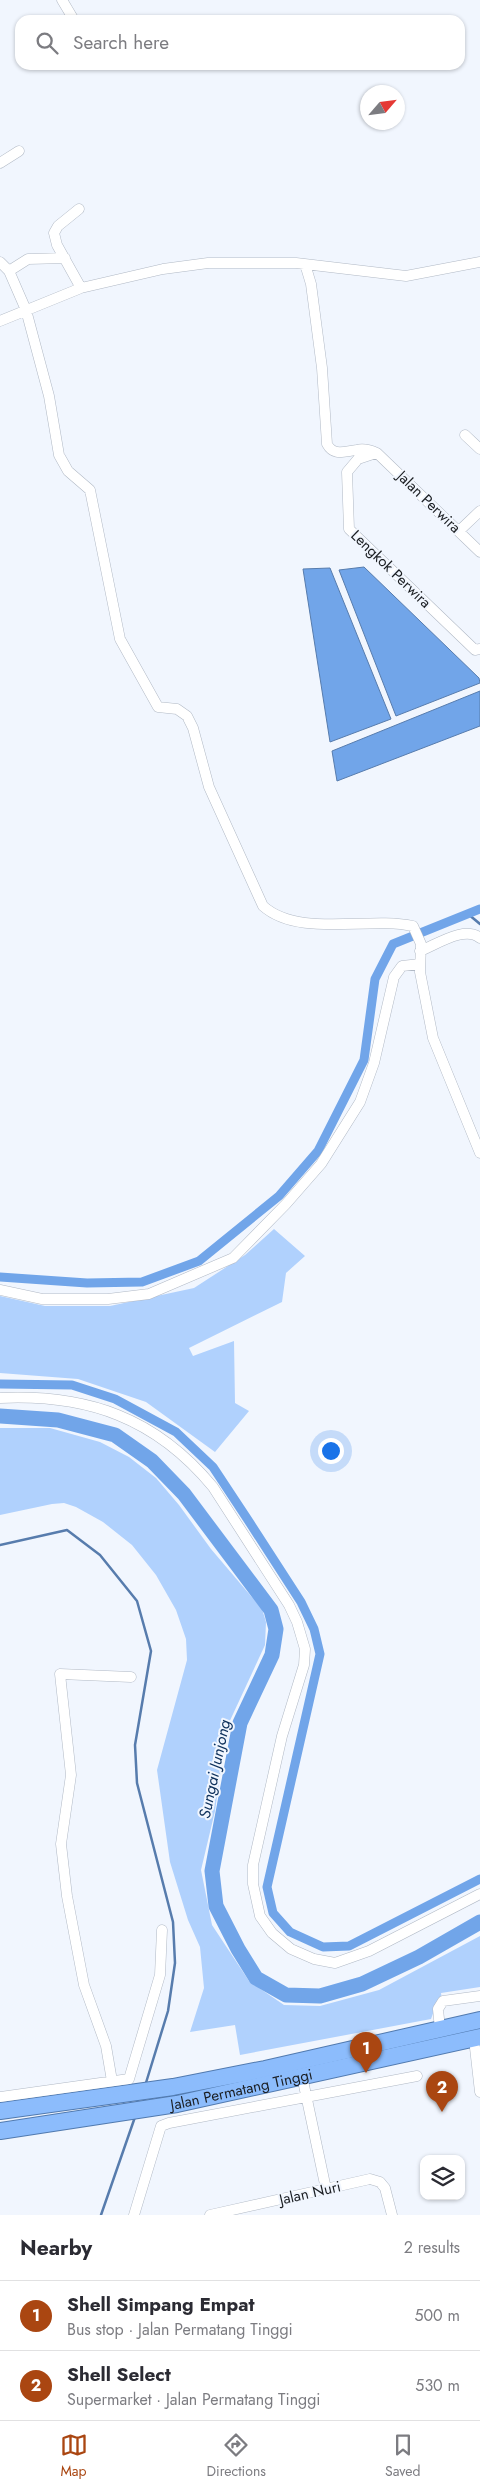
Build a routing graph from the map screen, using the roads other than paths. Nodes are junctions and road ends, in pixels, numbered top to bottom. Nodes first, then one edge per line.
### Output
1 (62, 0) edge
2 (71, 15) edge
3 (19, 151) dead end
4 (0, 163) edge
5 (80, 209) dead end
6 (65, 258) junction
7 (0, 262) edge
8 (480, 262) edge
9 (305, 264) junction
10 (9, 271) junction
11 (81, 288) junction
12 (26, 310) junction
13 (0, 321) edge
14 (465, 435) dead end
15 (480, 449) edge
16 (377, 453) junction
17 (480, 511) edge
18 (459, 531) junction
19 (480, 552) edge
20 (480, 649) edge
21 (480, 938) edge
22 (420, 947) junction
23 (420, 964) junction
24 (480, 1153) edge
25 (0, 1290) edge
26 (0, 1398) edge
27 (131, 1676) dead end
28 (480, 1894) edge
29 (162, 1930) dead end
30 (480, 1996) edge
31 (480, 2020) edge
32 (440, 2029) junction
33 (478, 2046) edge
34 (302, 2076) junction
35 (417, 2076) dead end
36 (112, 2081) junction
37 (480, 2092) edge
38 (0, 2097) edge
39 (306, 2097) junction
40 (0, 2111) edge
41 (0, 2131) edge
42 (326, 2189) junction
43 (134, 2215) edge
44 (210, 2215) edge
45 (392, 2215) edge

1 - 2 street
3 - 4 street
5 - 6 street
6 - 10 street
6 - 11 street
7 - 10 street
8 - 9 street
9 - 11 street
9 - 16 street
10 - 12 street
11 - 12 street
12 - 13 street
12 - 22 street
14 - 15 street
16 - 18 street, Jalan Perwira
16 - 20 street, Lengkok Perwira
17 - 18 street
18 - 19 street, Jalan Perwira
21 - 22 street
22 - 23 street
23 - 24 street
23 - 25 street
26 - 28 street
27 - 36 street
29 - 36 street
30 - 32 street
31 - 32 highway, Jalan Permatang Tinggi
32 - 40 highway, Jalan Permatang Tinggi
33 - 34 highway, Jalan Permatang Tinggi
33 - 37 street
34 - 39 street
34 - 41 highway, Jalan Permatang Tinggi
35 - 39 street, Jalan Permatang Tinggi
36 - 38 street
39 - 42 street
39 - 43 street, Jalan Permatang Tinggi
42 - 44 street, Jalan Nuri
42 - 45 street, Jalan Nuri

